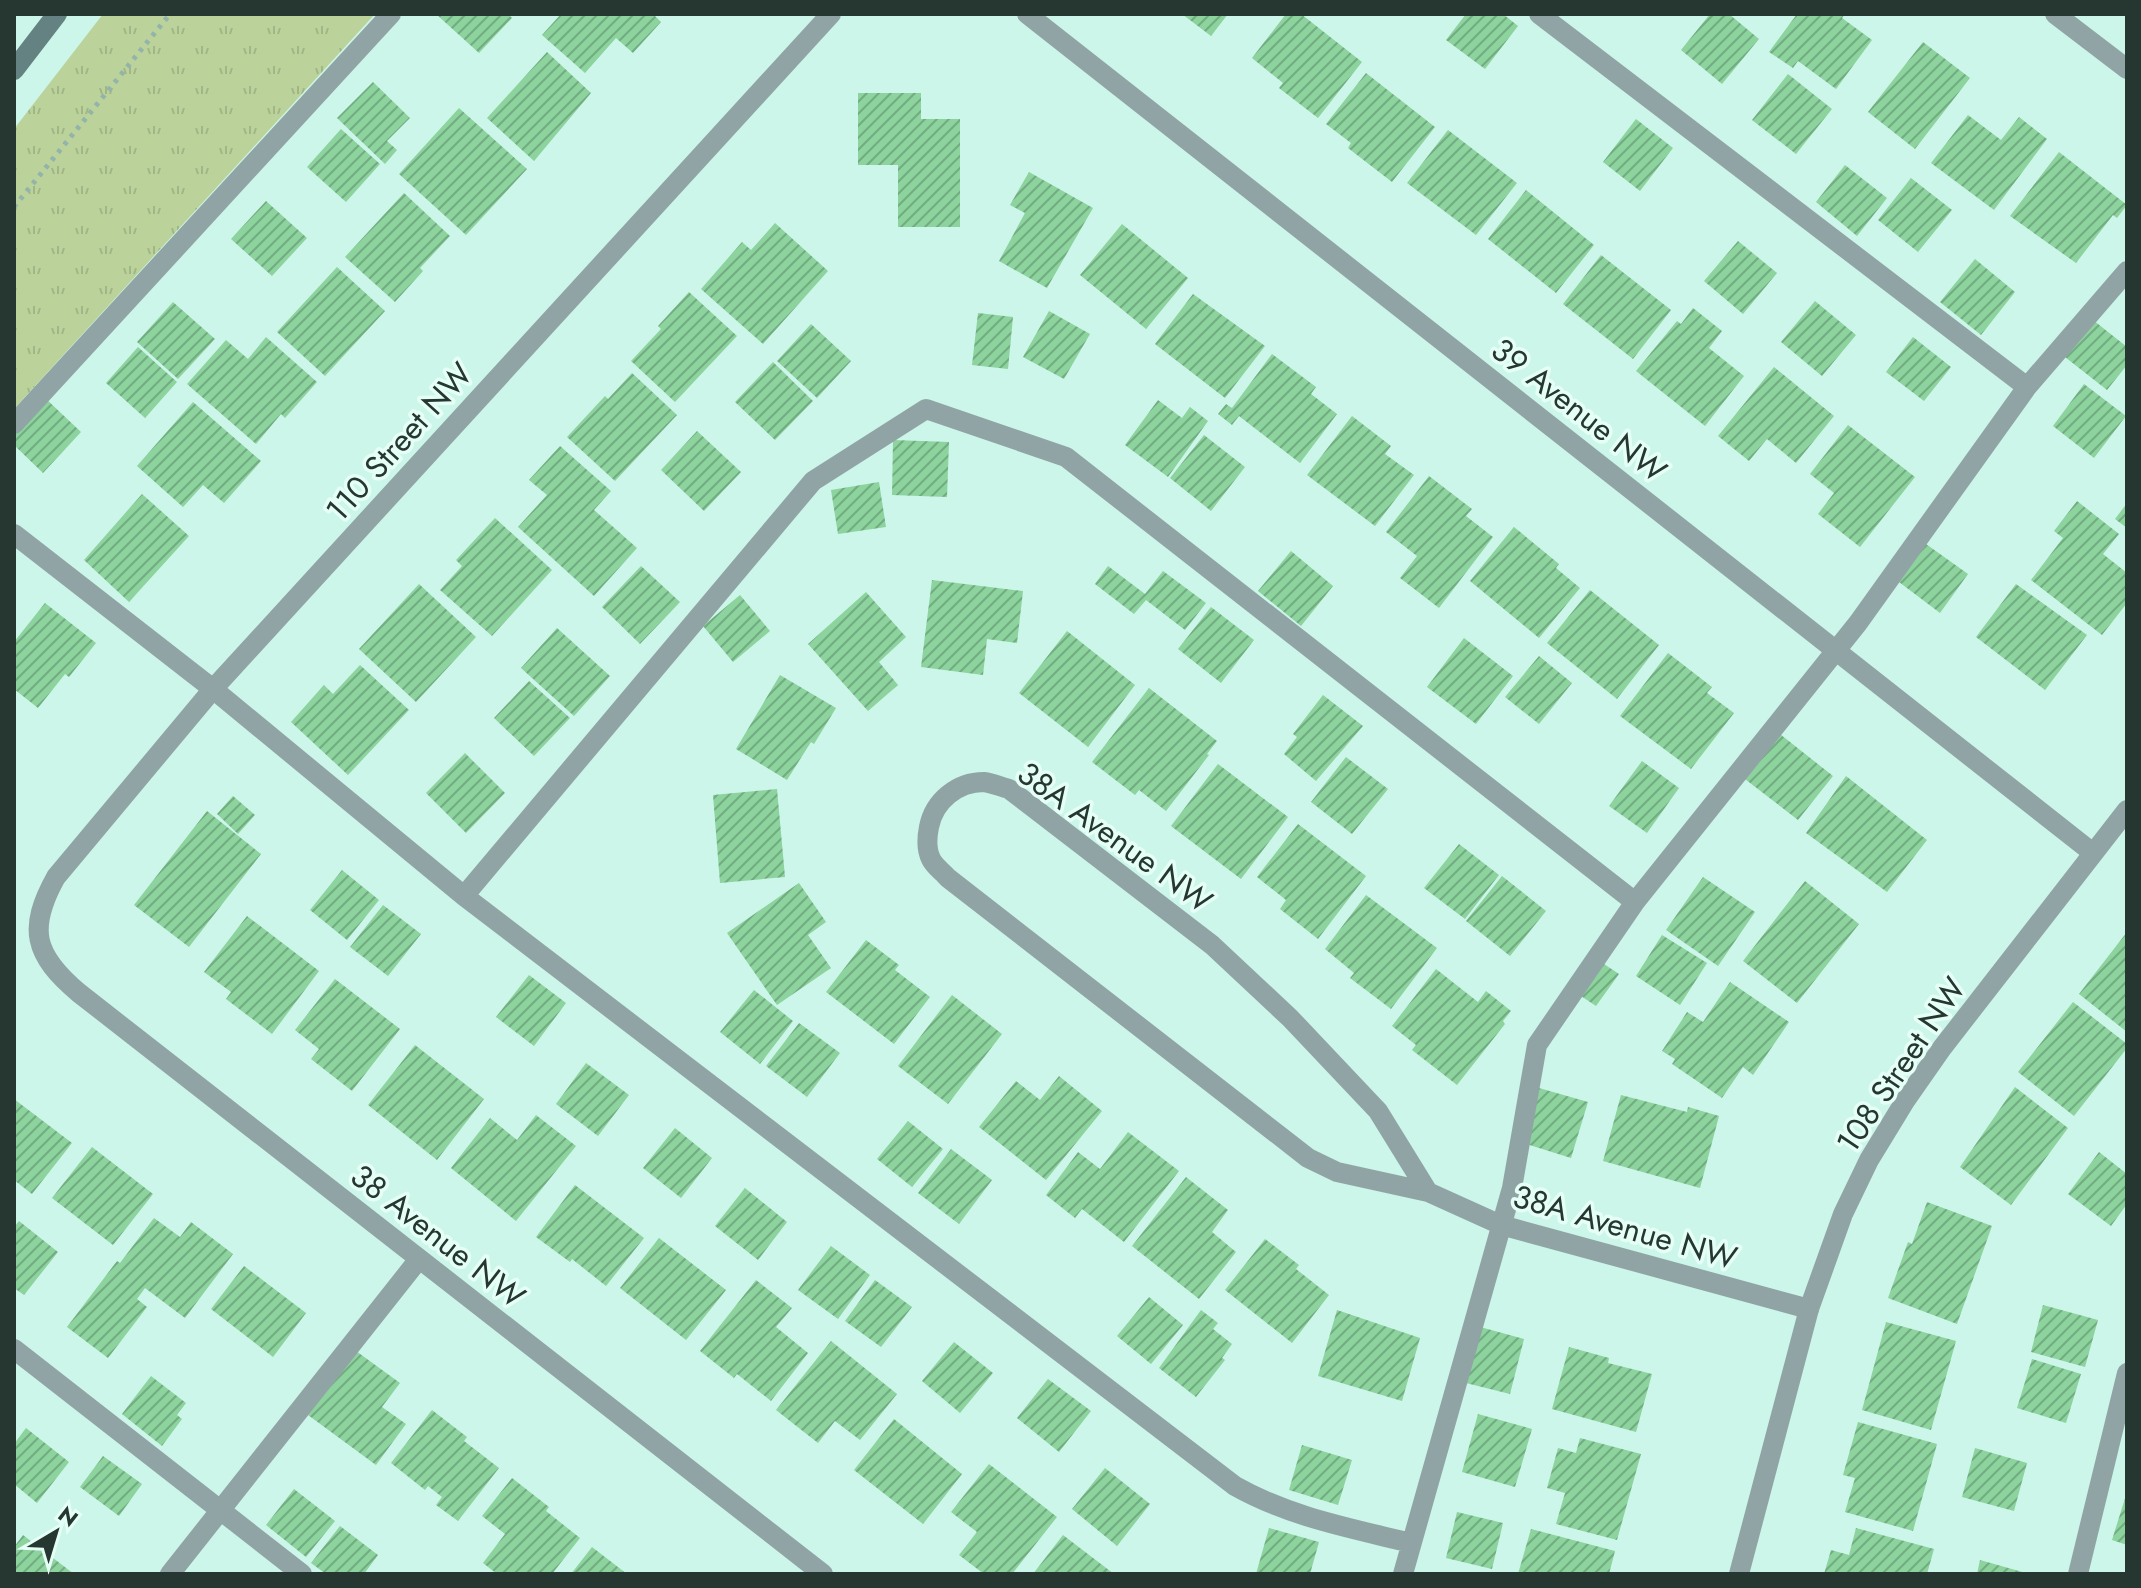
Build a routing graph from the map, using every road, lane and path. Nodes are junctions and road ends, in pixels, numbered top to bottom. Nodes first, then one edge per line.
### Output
1 (57, 14) edge
2 (170, 14) edge
3 (391, 14) edge
4 (831, 14) edge
5 (1027, 14) edge
6 (1539, 14) edge
7 (2055, 14) edge
8 (2127, 69) edge
9 (14, 70) edge
10 (14, 207) edge
11 (2127, 271) edge
12 (2027, 387) junction
13 (14, 424) edge
14 (14, 534) edge
15 (1837, 650) junction
16 (213, 689) junction
17 (2127, 810) edge
18 (2093, 853) junction
19 (464, 896) junction
20 (1635, 902) junction
21 (36, 928) joint
22 (1428, 1192) junction
23 (1501, 1225) junction
24 (419, 1259) junction
25 (1809, 1309) junction
26 (14, 1349) edge
27 (2127, 1373) edge
28 (220, 1510) junction
29 (1411, 1543) junction
30 (170, 1574) edge
31 (302, 1574) edge
32 (823, 1574) edge
33 (1403, 1574) edge
34 (1739, 1574) edge
35 (2078, 1574) edge

1 - 9 main road
2 - 10 path
3 - 13 street
4 - 16 street, 110 Street NW
5 - 15 street, 39 Avenue NW
6 - 12 street
7 - 8 street
11 - 12 street
12 - 15 street
14 - 16 street
15 - 18 street, 39 Avenue NW
15 - 20 street
16 - 19 street
16 - 21 street, 110 Street NW
17 - 18 street, 108 Street NW
18 - 25 street, 108 Street NW
19 - 20 street
19 - 29 street
20 - 23 street
21 - 24 street, 38 Avenue NW
22 - 22 street, 38A Avenue NW
22 - 23 street, 38A Avenue NW
23 - 25 street, 38A Avenue NW
23 - 29 street
24 - 28 street
24 - 32 street, 38 Avenue NW
25 - 34 street, 108 Street NW
26 - 28 street
27 - 35 street
28 - 30 street
28 - 31 street
29 - 33 street

